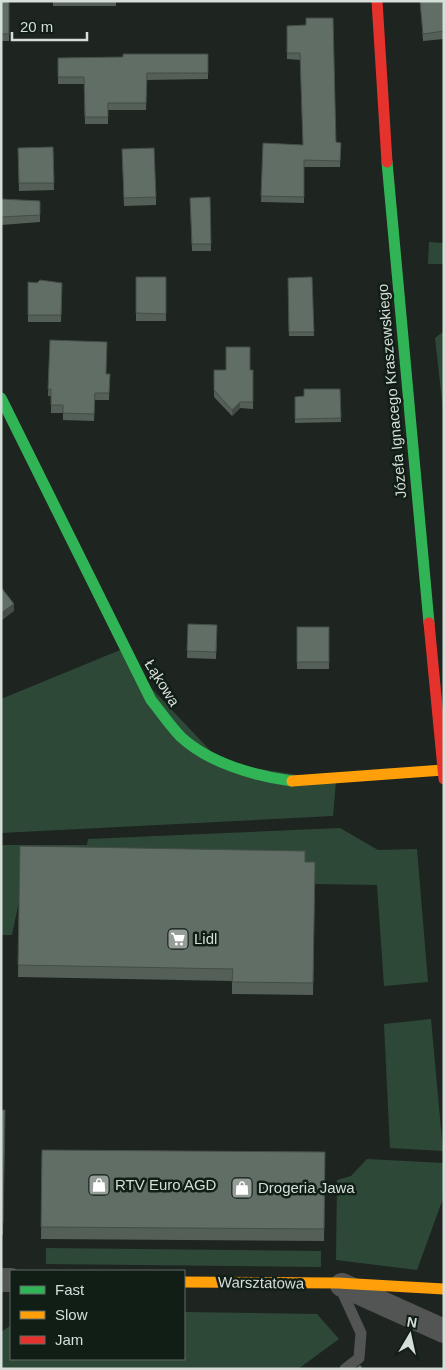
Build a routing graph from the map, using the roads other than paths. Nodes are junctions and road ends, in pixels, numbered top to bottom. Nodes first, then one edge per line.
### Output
1 (377, 1) edge
2 (1, 398) edge
3 (443, 774) edge
4 (185, 1282) edge
5 (338, 1284) junction
6 (444, 1289) edge
7 (444, 1331) edge
8 (345, 1369) edge

1 - 3 street, Józefa Ignacego Kraszewskiego
2 - 3 street, Łąkowa
4 - 5 street, Warsztatowa
5 - 6 street, Warsztatowa
5 - 7 street, Warsztatowa
5 - 8 lane

